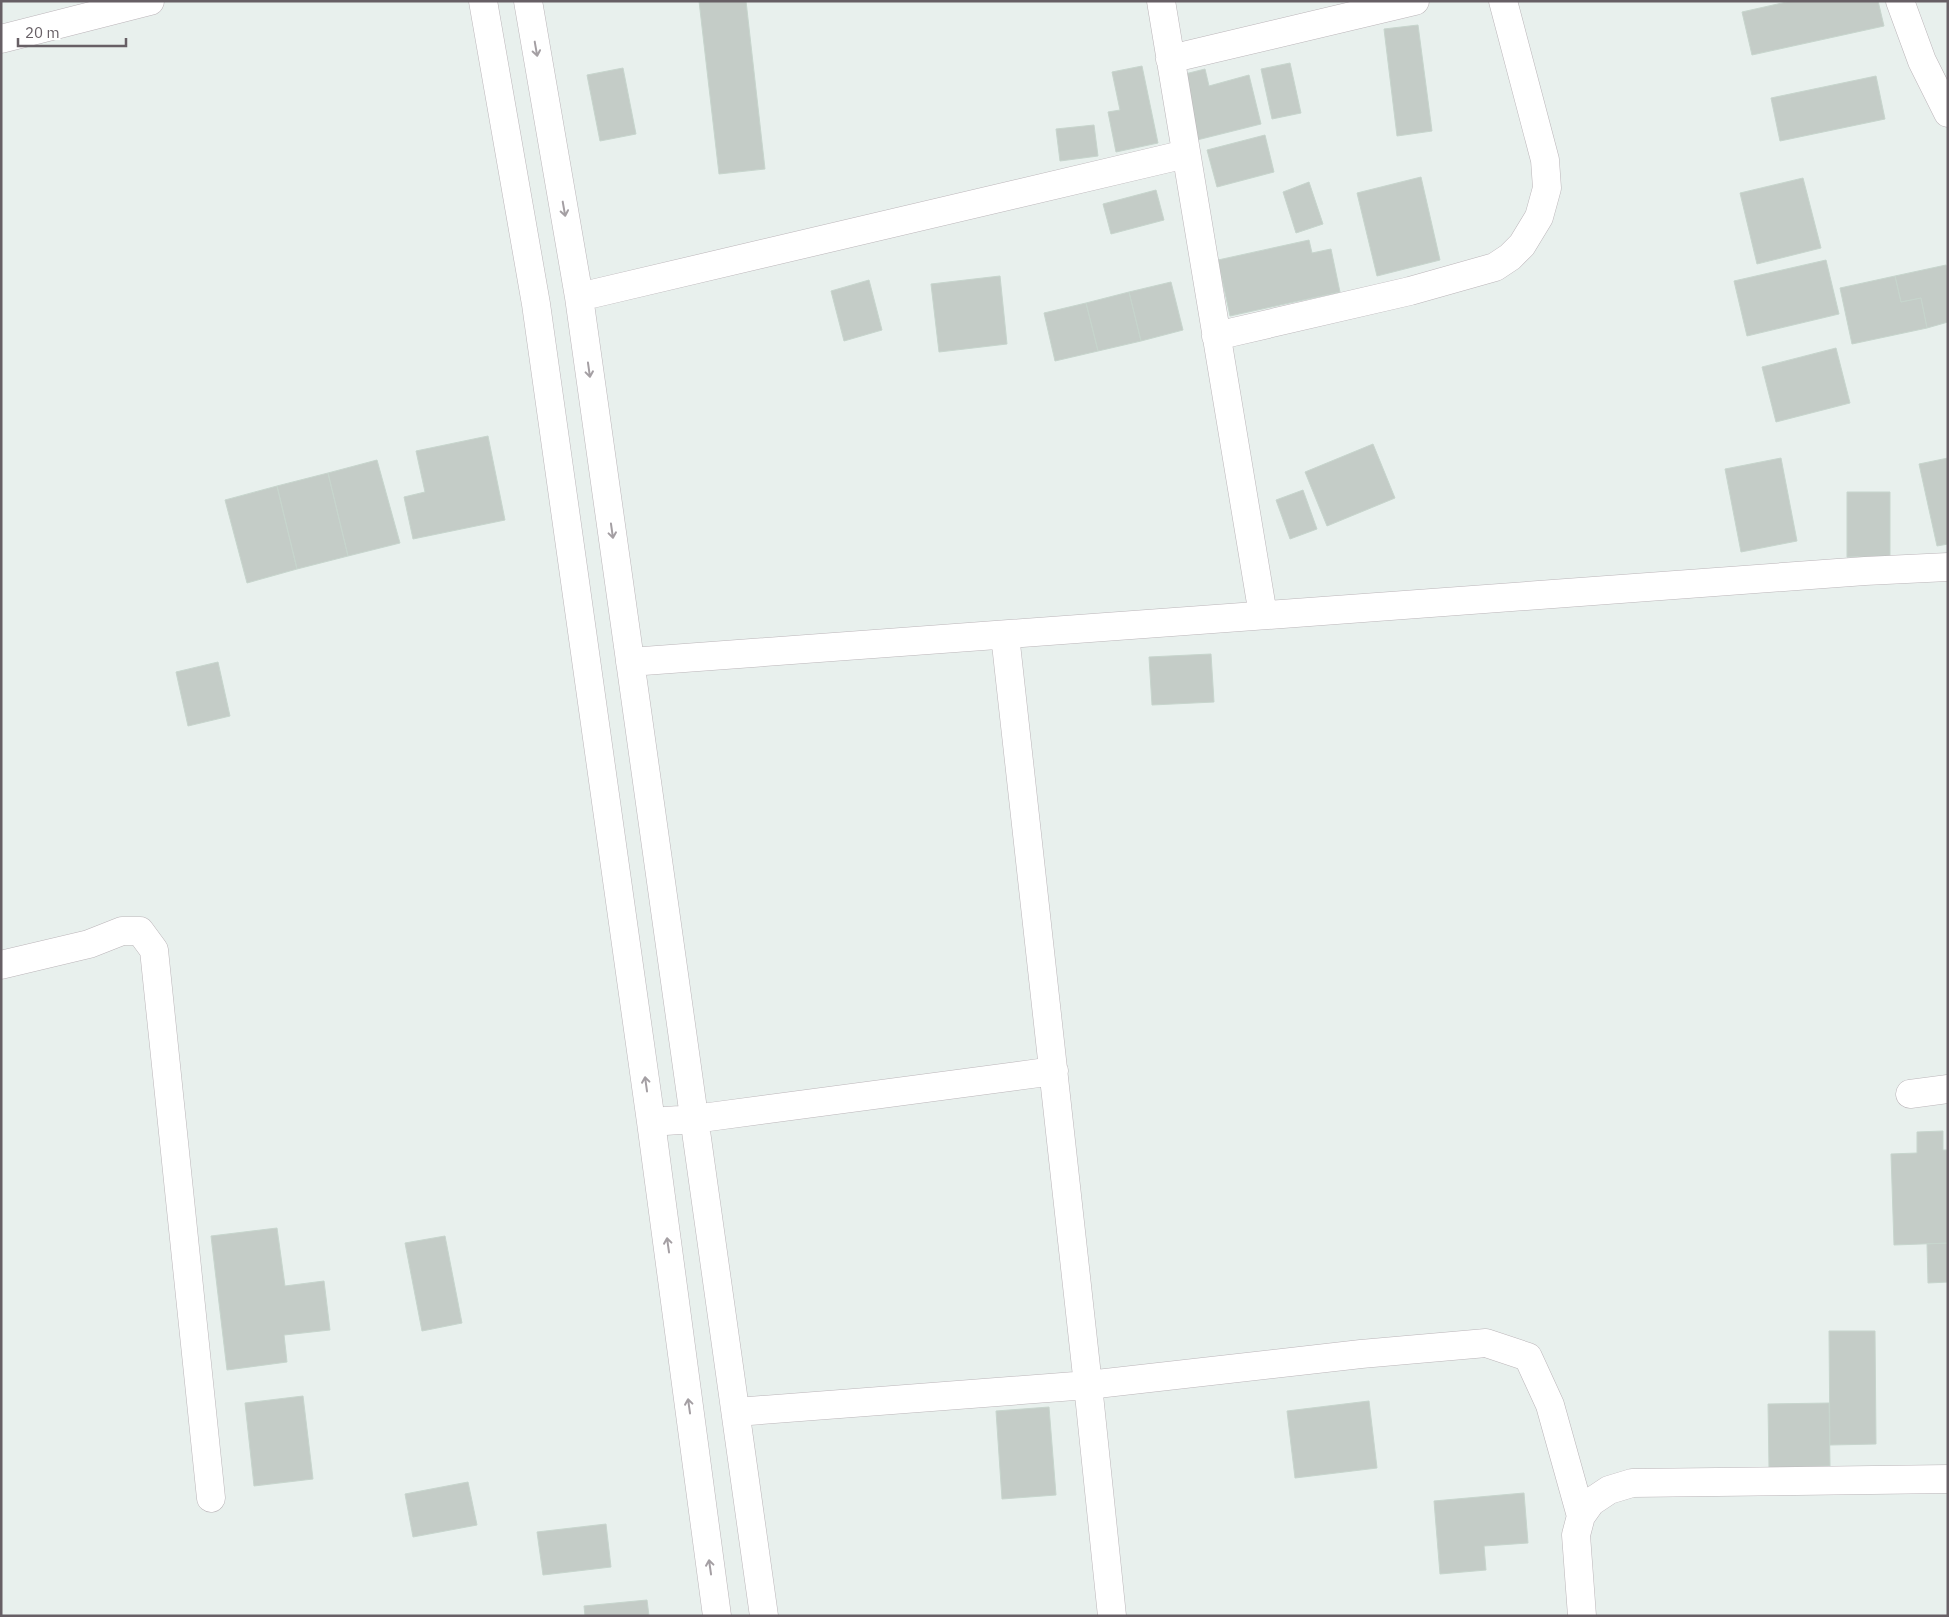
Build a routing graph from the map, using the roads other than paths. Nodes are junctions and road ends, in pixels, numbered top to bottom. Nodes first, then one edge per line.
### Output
1 (150, 1) edge
2 (483, 1) edge
3 (528, 1) edge
4 (1161, 1) edge
5 (1415, 1) edge
6 (1503, 1) edge
7 (1900, 1) edge
8 (1, 39) edge
9 (1170, 59) junction
10 (1948, 113) edge
11 (1186, 154) junction
12 (579, 297) junction
13 (1216, 336) junction
14 (1948, 567) edge
15 (1263, 615) junction
16 (1005, 634) junction
17 (630, 662) junction
18 (1, 965) edge
19 (1054, 1071) junction
20 (1948, 1089) edge
21 (1910, 1094) dead end
22 (694, 1120) junction
23 (651, 1122) junction
24 (1088, 1385) junction
25 (736, 1412) junction
26 (1948, 1479) edge
27 (211, 1498) dead end
28 (1581, 1516) junction
29 (717, 1616) edge
30 (764, 1616) edge
31 (1112, 1616) edge
32 (1582, 1616) edge

1 - 8 street
23 -> 2 street
3 -> 12 street
4 - 9 street
5 - 9 street
6 - 13 street
7 - 10 street
9 - 11 street
11 - 12 street
11 - 13 street
12 -> 17 street
13 - 15 street
14 - 15 street
15 - 16 street
16 - 17 street
16 - 19 street
17 - 22 street
18 - 27 street
19 - 22 street
19 - 24 street
20 - 21 street
22 - 23 street
22 - 25 street
29 -> 23 street
24 - 25 street
24 - 28 street
24 - 31 street
25 - 30 street
26 - 28 street
28 - 32 street

